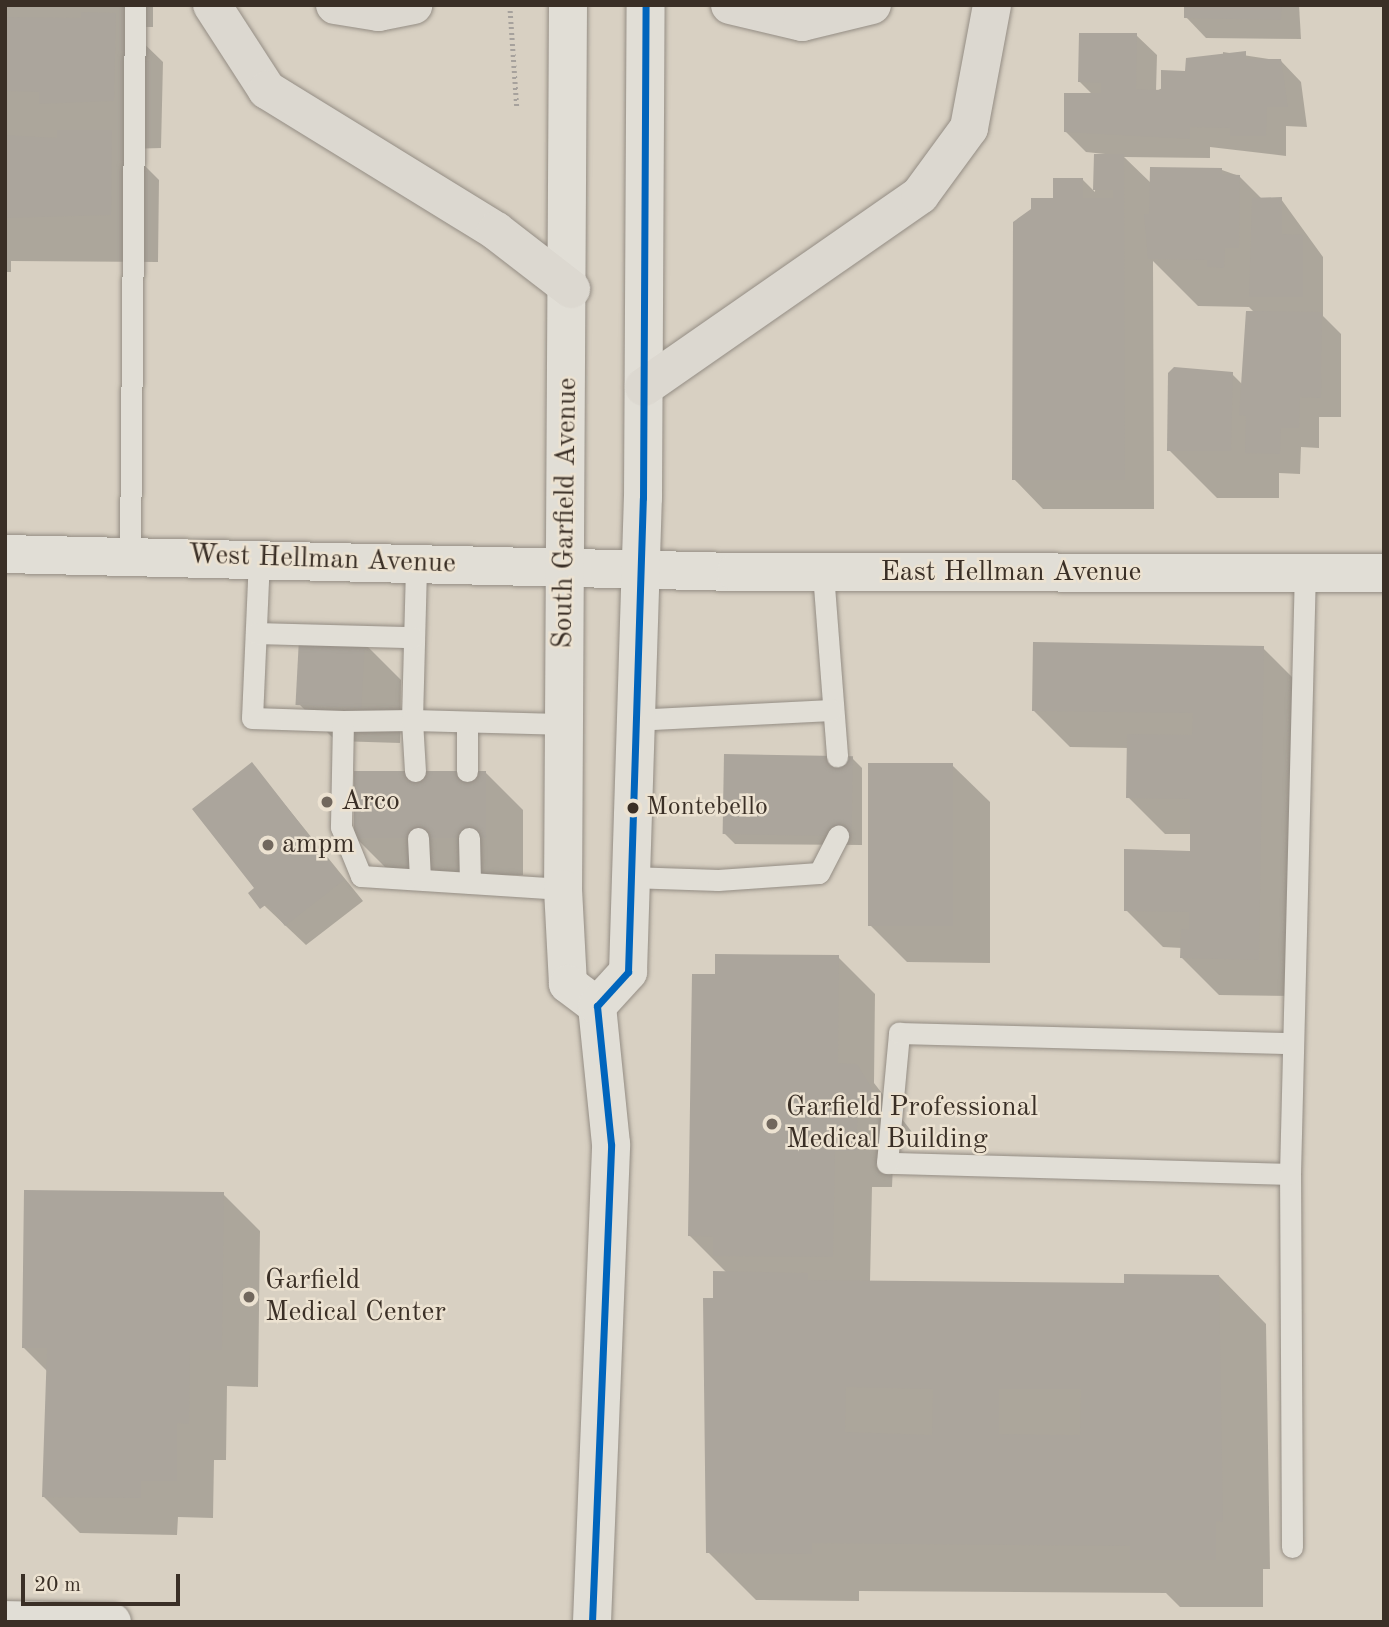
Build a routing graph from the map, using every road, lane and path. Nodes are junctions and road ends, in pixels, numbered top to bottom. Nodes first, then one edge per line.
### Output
1 (135, 5) edge
2 (212, 5) edge
3 (335, 5) edge
4 (413, 5) edge
5 (510, 5) edge
6 (568, 5) edge
7 (646, 5) edge
8 (730, 5) edge
9 (872, 5) edge
10 (992, 5) edge
11 (517, 114) dead end
12 (571, 289) junction
13 (644, 387) junction
14 (5, 554) edge
15 (130, 554) junction
16 (259, 558) junction
17 (416, 564) junction
18 (567, 569) junction
19 (639, 570) junction
20 (1305, 571) junction
21 (823, 573) junction
22 (1384, 573) edge
23 (256, 633) junction
24 (414, 637) junction
25 (831, 710) junction
26 (633, 719) junction
27 (412, 720) junction
28 (343, 722) junction
29 (467, 722) junction
30 (560, 724) junction
31 (837, 756) dead end
32 (415, 771) dead end
33 (467, 771) dead end
34 (838, 836) dead end
35 (418, 838) dead end
36 (469, 838) dead end
37 (629, 877) junction
38 (420, 879) junction
39 (470, 883) junction
40 (563, 889) junction
41 (597, 1006) junction
42 (1293, 1043) junction
43 (1290, 1174) junction
44 (1292, 1547) dead end
45 (5, 1620) edge
46 (112, 1622) edge
47 (592, 1622) edge

1 - 15 lane
2 - 12 highway
3 - 4 highway
5 - 11 path
6 - 12 main road, South Garfield Avenue
7 - 13 main road
8 - 9 highway
10 - 13 highway
12 - 18 main road, South Garfield Avenue
13 - 19 main road
14 - 15 main road, West Hellman Avenue
15 - 16 main road, West Hellman Avenue
16 - 17 main road, West Hellman Avenue
16 - 23 lane
17 - 18 main road, West Hellman Avenue
17 - 24 lane
18 - 19 main road, West Hellman Avenue
18 - 30 main road, South Garfield Avenue
19 - 21 main road, East Hellman Avenue
19 - 26 main road
20 - 21 main road, East Hellman Avenue
20 - 22 main road, East Hellman Avenue
20 - 42 lane
21 - 25 lane
23 - 24 lane
23 - 28 lane
24 - 27 lane
25 - 26 lane
25 - 31 lane
26 - 37 main road
27 - 28 lane
27 - 29 lane
27 - 32 lane
28 - 38 lane
29 - 30 lane
29 - 33 lane
30 - 40 main road, South Garfield Avenue
34 - 37 lane
35 - 38 lane
36 - 39 lane
37 - 41 main road
38 - 39 lane
39 - 40 lane
40 - 41 main road, South Garfield Avenue
41 - 47 main road
42 - 43 lane
42 - 43 lane
43 - 44 lane
45 - 46 main road

